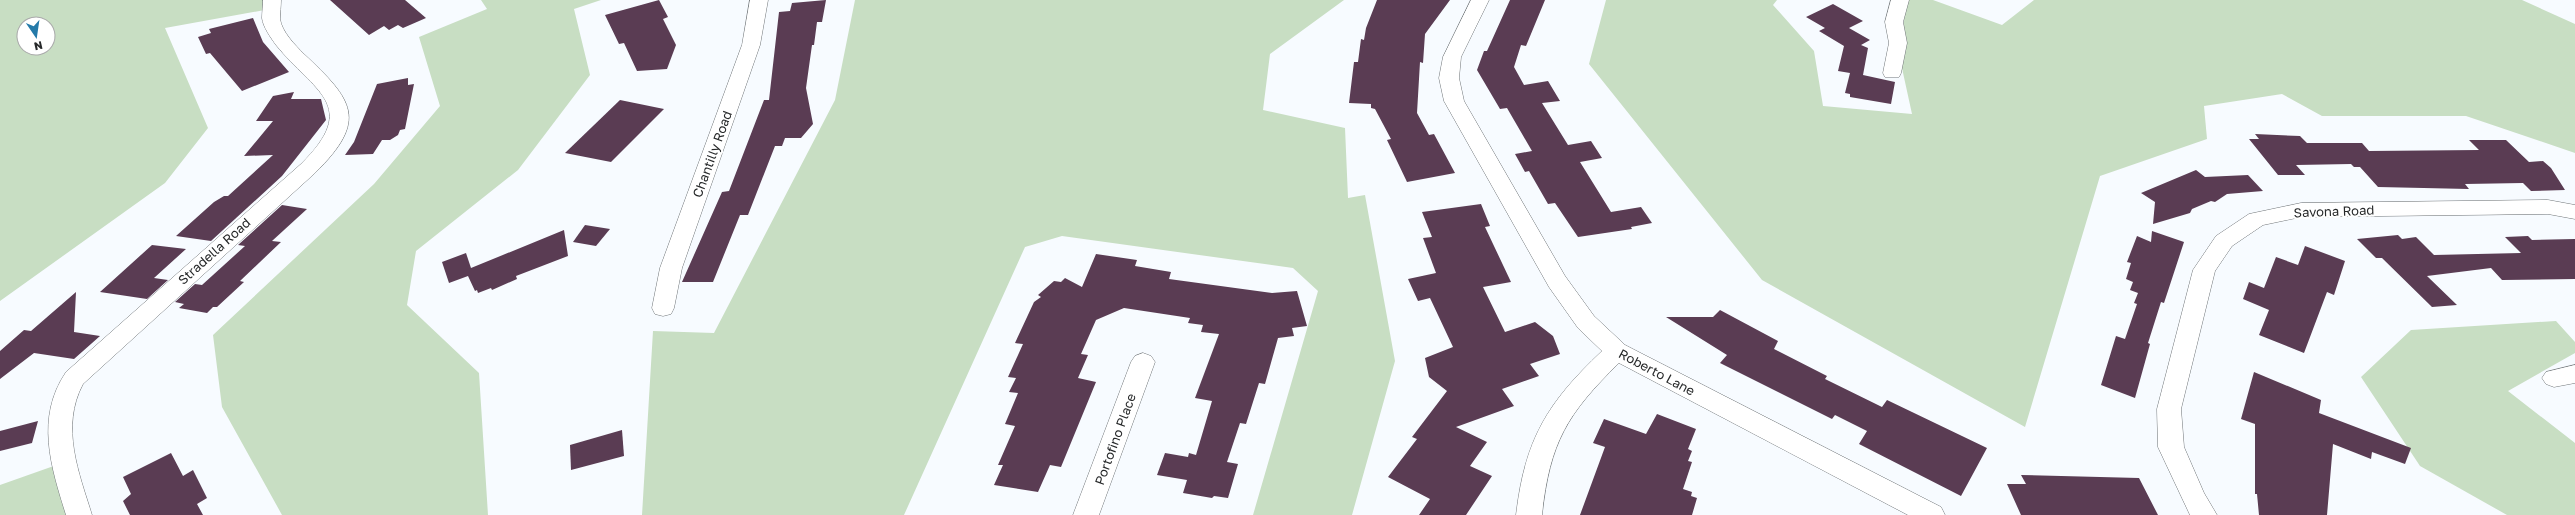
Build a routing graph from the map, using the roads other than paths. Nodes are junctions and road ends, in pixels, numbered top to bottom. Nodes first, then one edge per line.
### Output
1 (272, 0) edge
2 (759, 0) edge
3 (1480, 0) edge
4 (1900, 0) edge
5 (1892, 73) dead end
6 (2575, 212) edge
7 (662, 308) dead end
8 (1617, 351) junction
9 (1143, 362) dead end
10 (78, 515) edge
11 (1086, 515) edge
12 (1529, 515) edge
13 (1932, 515) edge
14 (2204, 515) edge

1 - 10 street, Stradella Road
2 - 7 street, Chantilly Road
3 - 8 street, Roberto Lane
4 - 5 street
6 - 14 street, Savona Road
8 - 12 street
8 - 13 street, Roberto Lane
9 - 11 street, Portofino Place

